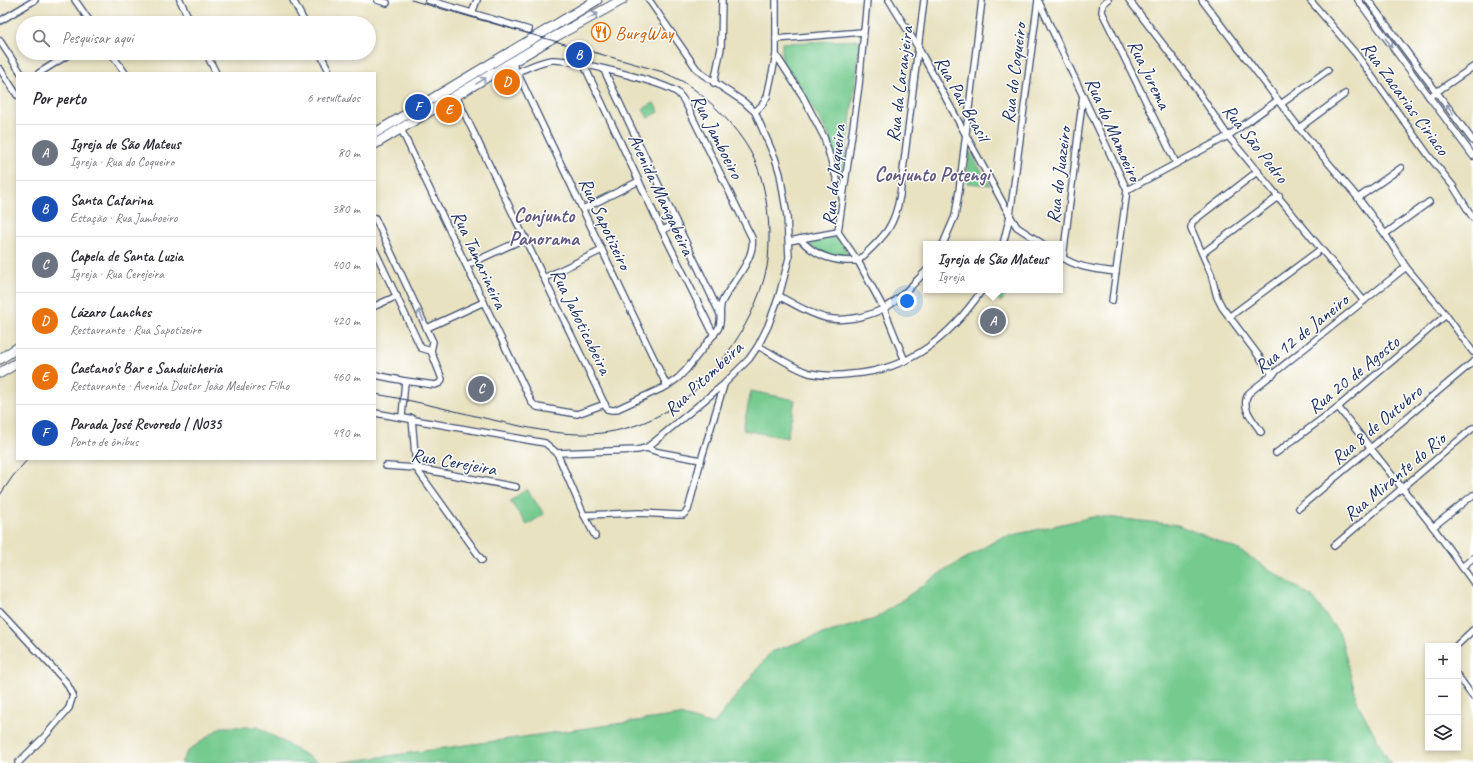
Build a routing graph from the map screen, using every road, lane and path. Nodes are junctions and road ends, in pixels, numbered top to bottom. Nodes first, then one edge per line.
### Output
1 (35, 0) edge
2 (75, 0) edge
3 (180, 0) edge
4 (293, 0) edge
5 (377, 0) edge
6 (428, 0) edge
7 (478, 0) edge
8 (597, 0) edge
9 (622, 0) edge
10 (649, 0) edge
11 (722, 0) edge
12 (776, 0) edge
13 (867, 0) edge
14 (889, 0) edge
15 (924, 0) edge
16 (982, 0) edge
17 (1038, 0) edge
18 (1108, 0) edge
19 (1129, 0) edge
20 (1202, 0) edge
21 (1310, 0) edge
22 (1358, 0) edge
23 (1368, 0) edge
24 (387, 3) dead end
25 (472, 13) junction
26 (86, 16) edge
27 (188, 16) edge
28 (301, 16) edge
29 (0, 21) edge
30 (1389, 27) junction
31 (529, 30) dead end
32 (863, 32) junction
33 (1381, 33) junction
34 (776, 39) junction
35 (0, 41) edge
36 (919, 49) junction
37 (776, 55) junction
38 (60, 60) edge
39 (116, 60) edge
40 (210, 60) edge
41 (324, 60) edge
42 (512, 62) junction
43 (584, 66) junction
44 (1473, 67) edge
45 (0, 70) edge
46 (604, 70) junction
47 (1328, 70) dead end
48 (19, 72) edge
49 (41, 72) edge
50 (124, 72) edge
51 (216, 72) edge
52 (330, 72) edge
53 (517, 72) junction
54 (714, 83) junction
55 (1437, 92) junction
56 (16, 94) edge
57 (1344, 94) dead end
58 (1083, 95) junction
59 (456, 96) junction
60 (1430, 97) junction
61 (1279, 102) junction
62 (755, 112) junction
63 (1299, 128) junction
64 (401, 129) junction
65 (376, 132) edge
66 (1471, 133) edge
67 (965, 134) junction
68 (1228, 136) junction
69 (1462, 140) junction
70 (1473, 141) edge
71 (376, 143) edge
72 (1473, 156) edge
73 (1176, 163) junction
74 (1401, 168) dead end
75 (1258, 171) junction
76 (639, 181) junction
77 (1127, 190) junction
78 (1279, 196) junction
79 (1358, 198) junction
80 (842, 199) junction
81 (1429, 202) dead end
82 (583, 208) junction
83 (1010, 216) junction
84 (1473, 218) edge
85 (376, 220) edge
86 (676, 224) junction
87 (662, 230) junction
88 (838, 232) junction
89 (1385, 234) junction
90 (526, 238) junction
91 (800, 239) junction
92 (788, 241) junction
93 (944, 241) edge
94 (1004, 241) edge
95 (1038, 241) edge
96 (1063, 242) edge
97 (1321, 249) junction
98 (602, 250) junction
99 (376, 253) edge
100 (1203, 253) junction
101 (1063, 258) edge
102 (858, 261) junction
103 (467, 265) junction
104 (1406, 267) junction
105 (1116, 272) junction
106 (923, 274) edge
107 (544, 278) junction
108 (980, 293) edge
109 (397, 296) junction
110 (778, 296) junction
111 (1112, 301) dead end
112 (1364, 301) junction
113 (484, 302) junction
114 (376, 306) edge
115 (884, 309) junction
116 (720, 314) junction
117 (1446, 315) junction
118 (1229, 316) junction
119 (427, 328) junction
120 (714, 335) junction
121 (758, 346) junction
122 (16, 349) edge
123 (431, 351) junction
124 (1473, 352) edge
125 (0, 359) edge
126 (905, 361) junction
127 (1473, 362) edge
128 (16, 364) edge
129 (0, 373) edge
130 (376, 375) edge
131 (1273, 375) junction
132 (405, 382) junction
133 (724, 384) junction
134 (667, 386) junction
135 (606, 406) junction
136 (1338, 407) junction
137 (376, 412) edge
138 (402, 417) junction
139 (412, 418) junction
140 (1473, 428) edge
141 (1262, 432) dead end
142 (646, 448) junction
143 (1370, 448) junction
144 (557, 453) junction
145 (1276, 453) dead end
146 (701, 460) junction
147 (386, 466) dead end
148 (416, 468) junction
149 (516, 487) dead end
150 (1403, 488) junction
151 (1473, 495) edge
152 (1299, 508) dead end
153 (584, 515) junction
154 (1433, 527) junction
155 (595, 536) dead end
156 (1334, 546) dead end
157 (1473, 558) edge
158 (482, 560) dead end
159 (1462, 567) junction
160 (1473, 582) edge
161 (0, 611) edge
162 (1473, 630) edge
163 (1459, 643) edge
164 (1460, 679) edge
165 (1473, 697) edge
166 (18, 763) edge

1 - 29 street
2 - 26 street
3 - 27 street
4 - 28 street
5 - 24 street
6 - 25 street
7 - 25 street
8 - 65 main road
42 -> 9 main road
10 - 54 street, Rua Pitombeira
11 - 54 street
12 - 34 street
13 - 32 street, Rua da Jaqueira
14 - 36 street, Rua Pau Brasil
15 - 36 street, Rua da Laranjeira
16 - 67 street
17 - 58 street, Rua do Mamoeiro
17 - 83 street, Rua do Coqueiro
18 - 73 street, Rua Jurema
19 - 68 street, Rua São Pedro
20 - 61 street
21 - 84 street, Rua Zacarias Ciriaco
22 - 33 street
23 - 30 street
25 - 31 street
30 - 33 street
30 - 55 street
32 - 34 street
32 - 80 street, Rua da Jaqueira
33 -> 60 street
34 - 37 street
35 - 48 street
36 - 67 street, Rua Pau Brasil
36 - 102 street, Rua da Laranjeira
37 - 62 street
37 - 80 street
38 - 49 street
39 - 50 street
40 - 51 street
41 - 52 street
42 - 53 street
59 -> 42 main road
43 - 46 street, Rua Jamboeiro
43 - 53 street, Rua Jamboeiro
43 - 76 street, Avenida Mangabeira
44 - 55 street
45 - 56 street
46 - 86 street, Avenida Mangabeira
46 - 116 street, Rua Jamboeiro
47 - 61 street
53 - 82 street, Rua Sapotizeiro
54 - 62 street, Rua Pitombeira
55 - 60 street
66 -> 55 street
57 - 63 street
58 - 77 street, Rua do Mamoeiro
58 - 96 street, Rua do Juazeiro
59 - 64 main road
59 - 90 street, Rua Jaboticabeira
60 - 69 street
61 - 63 street
61 - 68 street
62 - 92 street, Rua Pitombeira
63 - 79 street
64 - 71 main road
64 - 103 street, Rua Tamarineira
66 - 69 street
66 - 70 street
67 - 83 street, Rua Pau Brasil
67 - 93 street
68 - 73 street
68 - 75 street, Rua São Pedro
69 - 72 street
73 - 77 street
74 - 79 street
75 - 78 street, Rua São Pedro
75 - 100 street
76 - 82 street
76 - 87 street, Avenida Mangabeira
77 - 105 street, Rua do Mamoeiro
78 - 97 street, Rua São Pedro
78 - 100 street
79 - 89 street
80 - 88 street, Rua da Jaqueira
81 - 89 street
82 - 98 street, Rua Sapotizeiro
83 - 94 street, Rua do Coqueiro
83 - 95 street, Rua Pau Brasil
119 -> 85 street
86 - 87 street
86 - 116 street, Avenida Mangabeira
87 - 120 street, Avenida Mangabeira
88 - 91 street
88 - 102 street, Rua da Jaqueira
89 - 104 street
90 - 103 street
90 - 107 street, Rua Jaboticabeira
91 - 92 street
91 - 102 street
92 - 110 street, Rua Pitombeira
97 - 112 street, Rua São Pedro
97 - 118 street
98 - 107 street
98 - 134 street, Rua Sapotizeiro
99 - 109 street
100 - 118 street
101 - 105 street
102 - 115 street, Rua da Jaqueira
103 - 113 street, Rua Tamarineira
104 - 112 street, Rua 12 de Janeiro
104 - 117 street
105 - 111 street, Rua do Mamoeiro
106 - 115 street
107 - 135 street, Rua Jaboticabeira
108 - 126 street
109 - 114 street
109 - 123 street
110 - 115 street
110 - 121 street, Rua Pitombeira
112 - 131 street, Rua 12 de Janeiro
113 - 119 street
113 - 135 street, Rua Tamarineira
115 - 126 street, Rua da Jaqueira
116 - 120 street
117 - 124 street
117 - 136 street, Rua 20 de Agosto
118 - 131 street
119 - 123 street
120 - 134 street
121 - 126 street
121 - 133 street, Rua Pitombeira
122 - 125 main road
123 - 132 street
127 - 143 street, Rua 8 de Outubro
128 - 129 main road
130 - 132 street
131 - 141 street, Rua 12 de Janeiro
132 - 138 street
133 - 142 street, Rua Pitombeira
133 - 146 street
134 - 135 street
136 - 143 street
136 - 145 street, Rua 20 de Agosto
137 - 138 street
138 - 139 street
139 - 144 street
139 - 148 street
140 - 150 street, Rua Mirante do Rio
142 - 144 street, Rua Pitombeira
142 - 146 street
143 - 150 street
143 - 152 street, Rua 8 de Outubro
144 - 153 street
146 - 153 street
147 - 148 street, Rua Cerejeira
148 - 149 street, Rua Cerejeira
148 - 158 street
150 - 154 street
150 - 156 street, Rua Mirante do Rio
151 - 154 street
153 - 155 street
154 - 159 street
157 - 159 street
159 - 160 street
161 - 166 street
162 - 163 street
164 - 165 street

